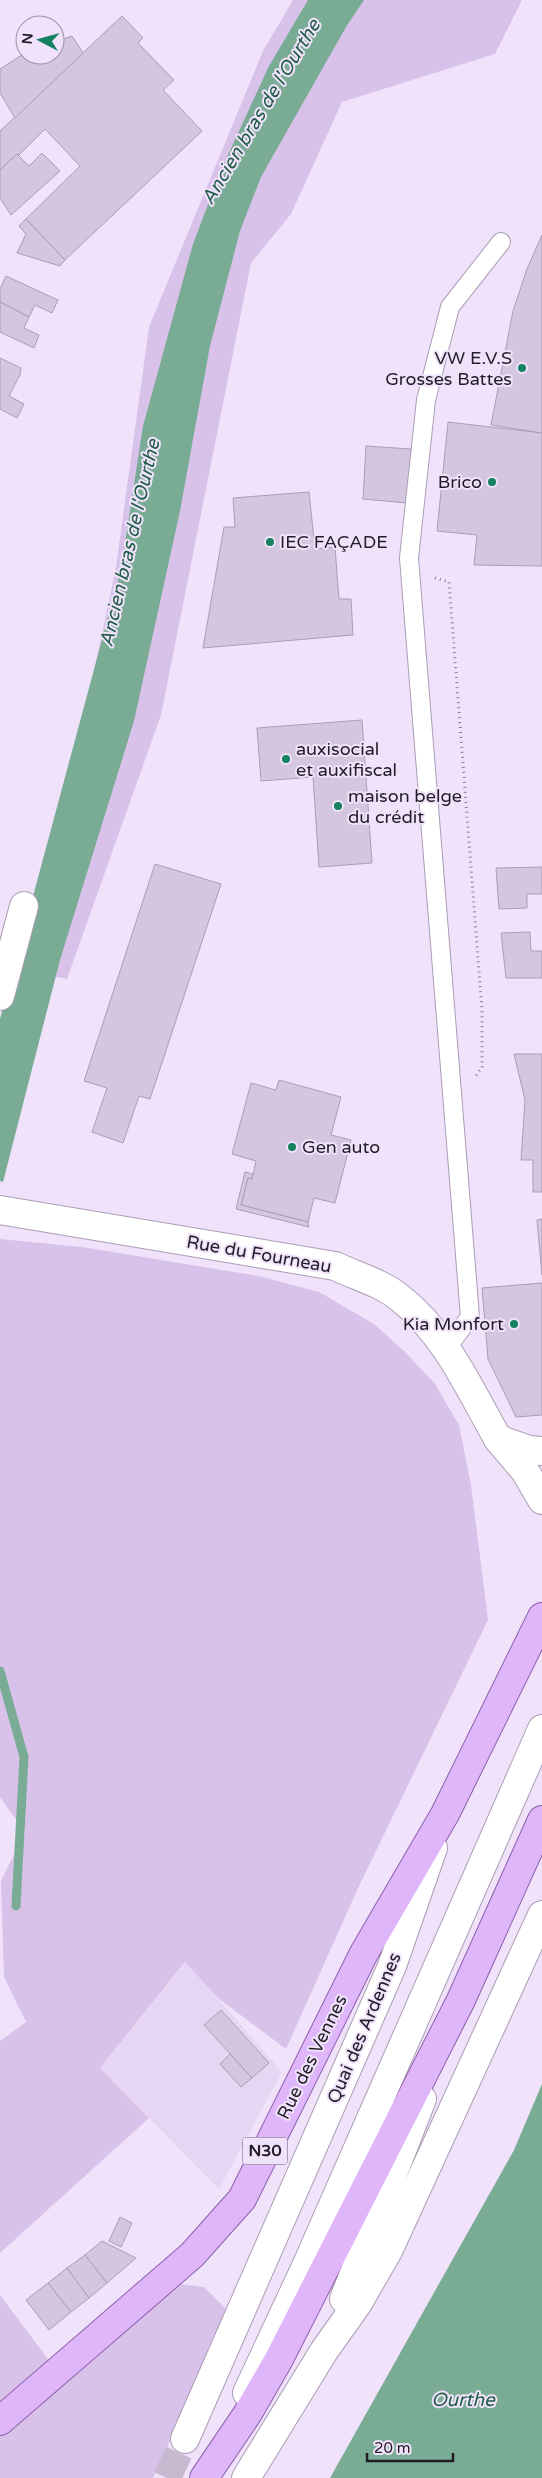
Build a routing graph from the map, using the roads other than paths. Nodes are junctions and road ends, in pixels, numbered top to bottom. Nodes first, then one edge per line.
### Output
1 (500, 242) dead end
2 (24, 906) dead end
3 (0, 996) edge
4 (2, 1210) edge
5 (446, 1349) junction
6 (498, 1439) junction
7 (542, 1451) edge
8 (542, 1500) edge
9 (542, 1617) edge
10 (542, 1729) edge
11 (445, 1814) junction
12 (542, 1820) edge
13 (542, 1915) edge
14 (461, 2000) junction
15 (324, 2351) junction
16 (0, 2421) edge
17 (185, 2439) tunnel mouth
18 (210, 2470) edge
19 (246, 2478) edge

1 - 5 lane
2 - 3 main road
4 - 5 main road, Rue du Fourneau
5 - 6 main road, Rue du Fourneau
6 - 7 main road
6 - 8 main road, Rue du Fourneau
9 - 11 main road, Quai des Ardennes
10 - 18 main road
11 - 16 main road, Rue des Vennes / N30
11 - 17 main road, Quai des Ardennes
12 - 14 main road
13 - 15 main road
14 - 15 main road
14 - 18 main road
15 - 19 main road

